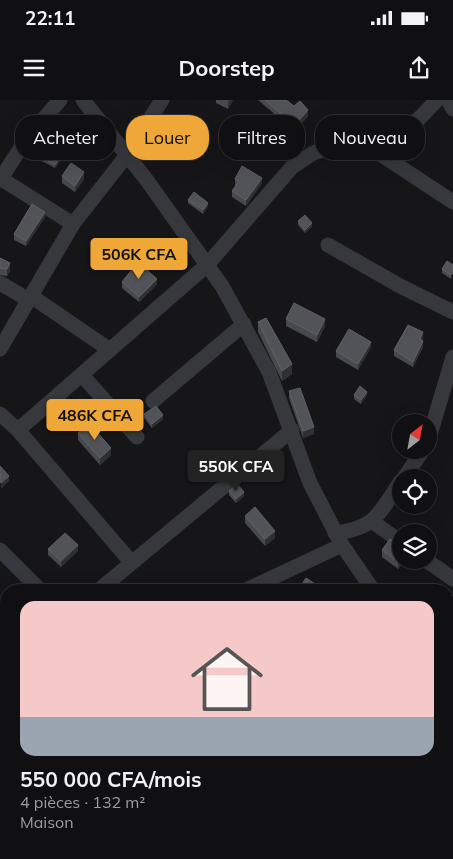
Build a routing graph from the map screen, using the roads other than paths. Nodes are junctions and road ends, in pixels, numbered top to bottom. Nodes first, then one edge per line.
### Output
1 (60, 100) edge
2 (162, 100) edge
3 (437, 100) edge
4 (448, 100) edge
5 (91, 103) edge
6 (453, 108) edge
7 (152, 115) edge
8 (422, 115) edge
9 (315, 152) edge
10 (126, 154) edge
11 (126, 156) edge
12 (131, 160) edge
13 (389, 160) edge
14 (0, 179) edge
15 (453, 202) edge
16 (74, 224) junction
17 (328, 245) dead end
18 (207, 265) junction
19 (0, 283) edge
20 (30, 298) junction
21 (453, 312) edge
22 (244, 324) junction
23 (0, 349) edge
24 (110, 350) junction
25 (453, 357) edge
26 (82, 375) junction
27 (153, 400) dead end
28 (0, 414) edge
29 (436, 414) edge
30 (18, 430) junction
31 (292, 430) junction
32 (137, 437) dead end
33 (392, 494) edge
34 (373, 522) junction
35 (392, 536) edge
36 (338, 539) junction
37 (0, 550) edge
38 (131, 562) junction
39 (437, 568) edge
40 (453, 579) edge
41 (34, 584) edge
42 (106, 584) edge
43 (257, 584) edge
44 (369, 584) edge

1 - 14 street
2 - 7 street
3 - 8 street
4 - 6 street
5 - 10 street
9 - 18 street
11 - 16 street
12 - 18 street
13 - 15 street
14 - 16 street
16 - 20 street
17 - 21 street
18 - 22 street
18 - 24 street
19 - 20 street
20 - 23 street
20 - 24 street
22 - 27 street
22 - 31 street
24 - 26 street
25 - 29 street
26 - 30 street
26 - 32 street
28 - 30 street
30 - 38 street
31 - 36 street
31 - 38 street
33 - 34 street
34 - 35 street
34 - 36 street
36 - 43 street
36 - 44 street
37 - 41 street
38 - 42 street
39 - 40 street

